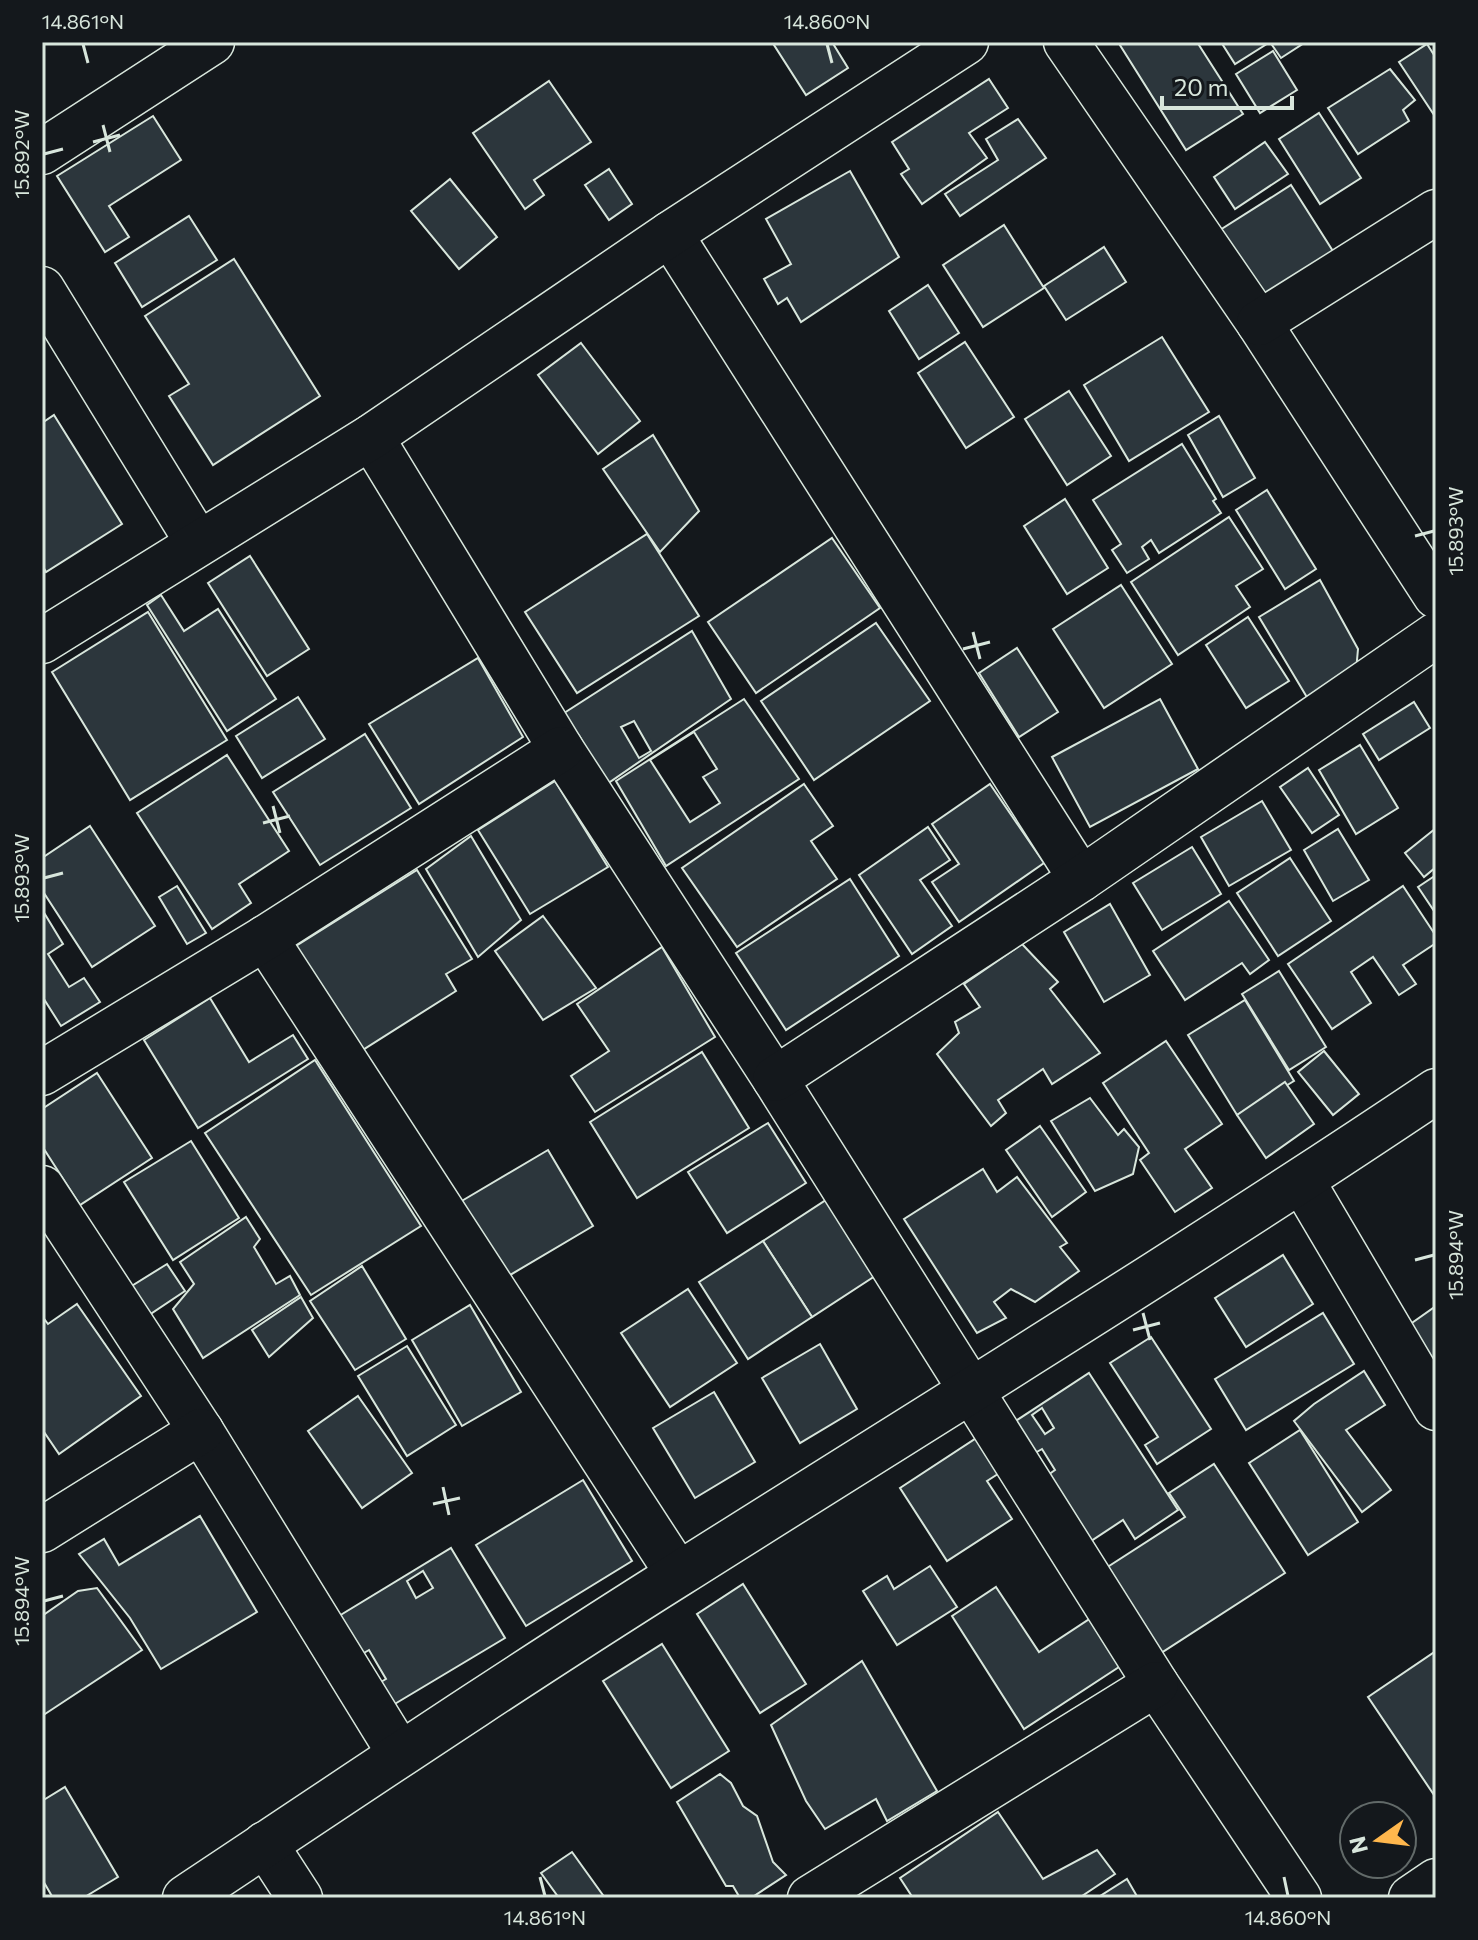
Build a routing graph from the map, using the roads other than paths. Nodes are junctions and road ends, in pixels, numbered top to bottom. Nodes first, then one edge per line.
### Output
1 (212, 42) edge
2 (966, 42) edge
3 (1066, 42) edge
4 (42, 152) edge
5 (1436, 212) edge
6 (670, 234) junction
7 (42, 289) edge
8 (1259, 323) junction
9 (371, 437) junction
10 (198, 543) junction
11 (1436, 596) edge
12 (1436, 635) edge
13 (42, 641) edge
14 (561, 749) junction
15 (1081, 879) junction
16 (265, 938) junction
17 (42, 1073) edge
18 (775, 1079) junction
19 (1436, 1091) edge
20 (1302, 1181) junction
21 (42, 1188) edge
22 (972, 1392) junction
23 (1436, 1408) edge
24 (201, 1431) junction
25 (42, 1530) edge
26 (678, 1574) junction
27 (1156, 1684) junction
28 (400, 1754) junction
29 (265, 1844) junction
30 (1436, 1881) edge
31 (185, 1898) edge
32 (300, 1898) edge
33 (810, 1898) edge
34 (1299, 1898) edge
35 (1411, 1898) edge

1 - 4 street
2 - 6 street
3 - 8 street
5 - 8 street
6 - 9 street
6 - 15 street
7 - 10 street
8 - 11 street
9 - 10 street
9 - 14 street
10 - 13 street
12 - 15 street
14 - 16 street
14 - 18 street
15 - 18 street
16 - 17 street
16 - 26 street
18 - 22 street
19 - 20 street
20 - 22 street
20 - 23 street
21 - 24 street
22 - 26 street
22 - 27 street
24 - 25 street
24 - 28 street
26 - 28 street
27 - 33 street
27 - 34 street
28 - 29 street
29 - 31 street
29 - 32 street
30 - 35 street

